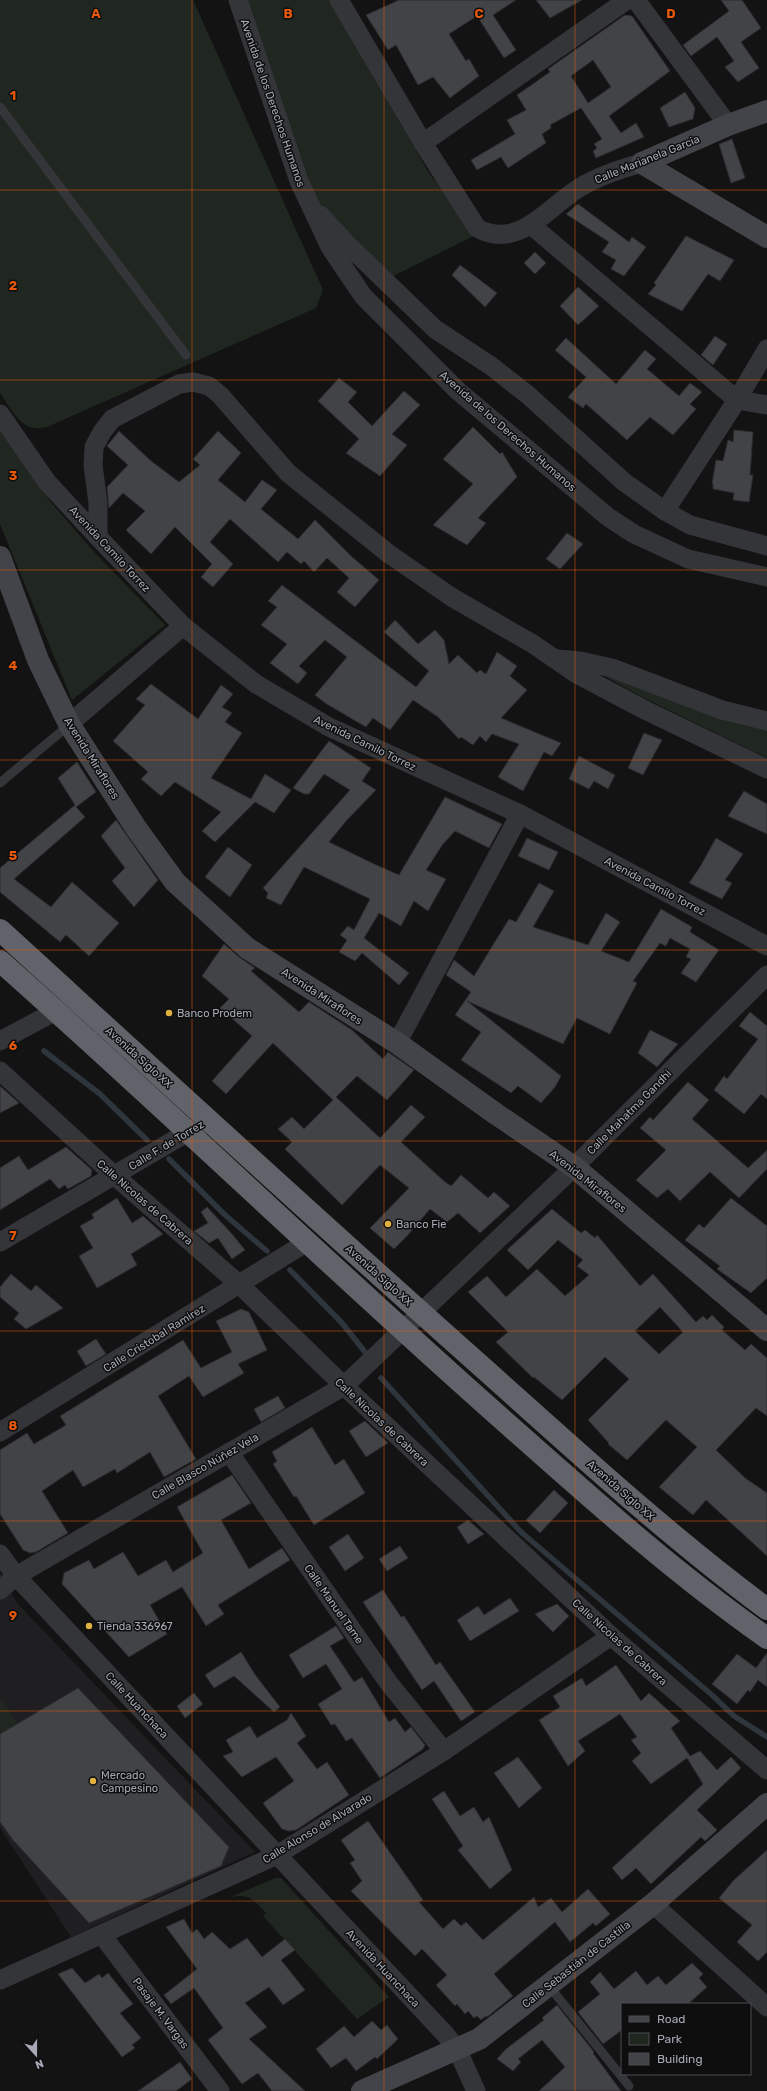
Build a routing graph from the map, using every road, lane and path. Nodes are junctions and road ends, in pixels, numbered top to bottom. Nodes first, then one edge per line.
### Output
1 (238, 0) edge
2 (339, 0) edge
3 (627, 0) edge
4 (636, 0) edge
5 (0, 107) edge
6 (767, 111) edge
7 (728, 125) junction
8 (423, 143) junction
9 (642, 163) junction
10 (311, 205) junction
11 (531, 225) junction
12 (767, 237) edge
13 (767, 349) edge
14 (186, 355) dead end
15 (737, 400) junction
16 (767, 405) edge
17 (0, 414) edge
18 (665, 511) junction
19 (98, 537) junction
20 (767, 546) edge
21 (0, 558) edge
22 (767, 577) edge
23 (183, 626) junction
24 (558, 660) junction
25 (767, 721) edge
26 (69, 724) junction
27 (767, 769) edge
28 (0, 783) edge
29 (520, 814) junction
30 (0, 930) edge
31 (767, 946) edge
32 (0, 961) edge
33 (767, 975) edge
34 (56, 1011) junction
35 (0, 1041) edge
36 (397, 1043) junction
37 (0, 1071) edge
38 (208, 1120) junction
39 (187, 1133) junction
40 (574, 1167) junction
41 (115, 1176) junction
42 (0, 1242) edge
43 (307, 1242) junction
44 (240, 1285) junction
45 (420, 1312) junction
46 (767, 1330) edge
47 (402, 1331) junction
48 (344, 1386) junction
49 (0, 1432) edge
50 (230, 1452) junction
51 (0, 1554) edge
52 (16, 1576) junction
53 (0, 1590) edge
54 (767, 1609) edge
55 (611, 1636) junction
56 (767, 1638) edge
57 (444, 1751) junction
58 (767, 1770) edge
59 (767, 1804) edge
60 (277, 1855) junction
61 (652, 1904) junction
62 (102, 1935) junction
63 (0, 1980) edge
64 (549, 1986) junction
65 (767, 2007) edge
66 (457, 2049) junction
67 (629, 2086) dead end
68 (220, 2091) edge
69 (362, 2091) edge
70 (476, 2091) edge

1 - 10 street, Avenida de los Derechos Humanos
2 - 8 street
3 - 8 street
4 - 7 street
5 - 14 lane
6 - 7 street, Calle Marianela Garcia
7 - 9 street, Calle Marianela Garcia
8 - 11 street, Calle Marianela Garcia
9 - 11 street, Calle Marianela Garcia
9 - 12 street
10 - 18 street, Avenida de los Derechos Humanos
10 - 22 street, Avenida de los Derechos Humanos
11 - 15 street
13 - 15 street
15 - 16 street
15 - 18 street
17 - 19 street, Avenida Camilo Torrez
18 - 20 street, Avenida de los Derechos Humanos
19 - 23 street, Avenida Camilo Torrez
19 - 24 street
21 - 26 street, Avenida Miraflores
23 - 26 street
23 - 29 street, Avenida Camilo Torrez
24 - 25 street
24 - 27 street
26 - 28 lane
26 - 36 street, Avenida Miraflores
29 - 31 street, Avenida Camilo Torrez
29 - 36 street
30 - 38 highway, Avenida Siglo XX
32 - 34 highway, Avenida Siglo XX
33 - 40 street, Calle Mahatma Gandhi
34 - 35 street
34 - 39 highway, Avenida Siglo XX
36 - 40 street, Avenida Miraflores
37 - 41 street, Calle Nicolas de Cabrera
38 - 39 street, Calle F. de Torrez
38 - 45 highway, Avenida Siglo XX
39 - 41 street, Calle F. de Torrez
39 - 43 highway, Avenida Siglo XX
40 - 45 street, Calle Mahatma Gandhi
40 - 46 street, Avenida Miraflores
41 - 42 street, Calle F. de Torrez
41 - 44 street, Calle Nicolas de Cabrera
43 - 44 street, Calle Cristobal Ramirez
43 - 47 highway, Avenida Siglo XX
44 - 48 street, Calle Nicolas de Cabrera
44 - 49 street, Calle Cristobal Ramirez
45 - 47 street, Calle Mahatma Gandhi
45 - 54 highway, Avenida Siglo XX
47 - 48 street, Calle Blasco Núñez Vela
47 - 56 highway, Avenida Siglo XX
48 - 50 street, Calle Blasco Núñez Vela
48 - 55 street, Calle Nicolas de Cabrera
50 - 52 street, Calle Blasco Núñez Vela
50 - 57 street, Calle Manuel Tame
51 - 52 street, Calle Huanchaca
52 - 53 street, Calle Blasco Núñez Vela
52 - 60 street, Calle Huanchaca
55 - 57 street, Calle Alonso de Alvarado
55 - 58 street, Calle Nicolas de Cabrera
57 - 60 street, Calle Alonso de Alvarado
59 - 61 street, Calle Sebastián de Castilla
60 - 62 street, Calle Alonso de Alvarado
60 - 66 street, Avenida Huanchaca
61 - 64 street, Calle Sebastián de Castilla
61 - 65 street
62 - 63 street, Calle Alonso de Alvarado
62 - 68 street, Pasaje M. Vargas
64 - 66 street, Calle Sebastián de Castilla
64 - 67 lane
66 - 69 street, Calle Sebastián de Castilla
66 - 70 street, Avenida Huanchaca

